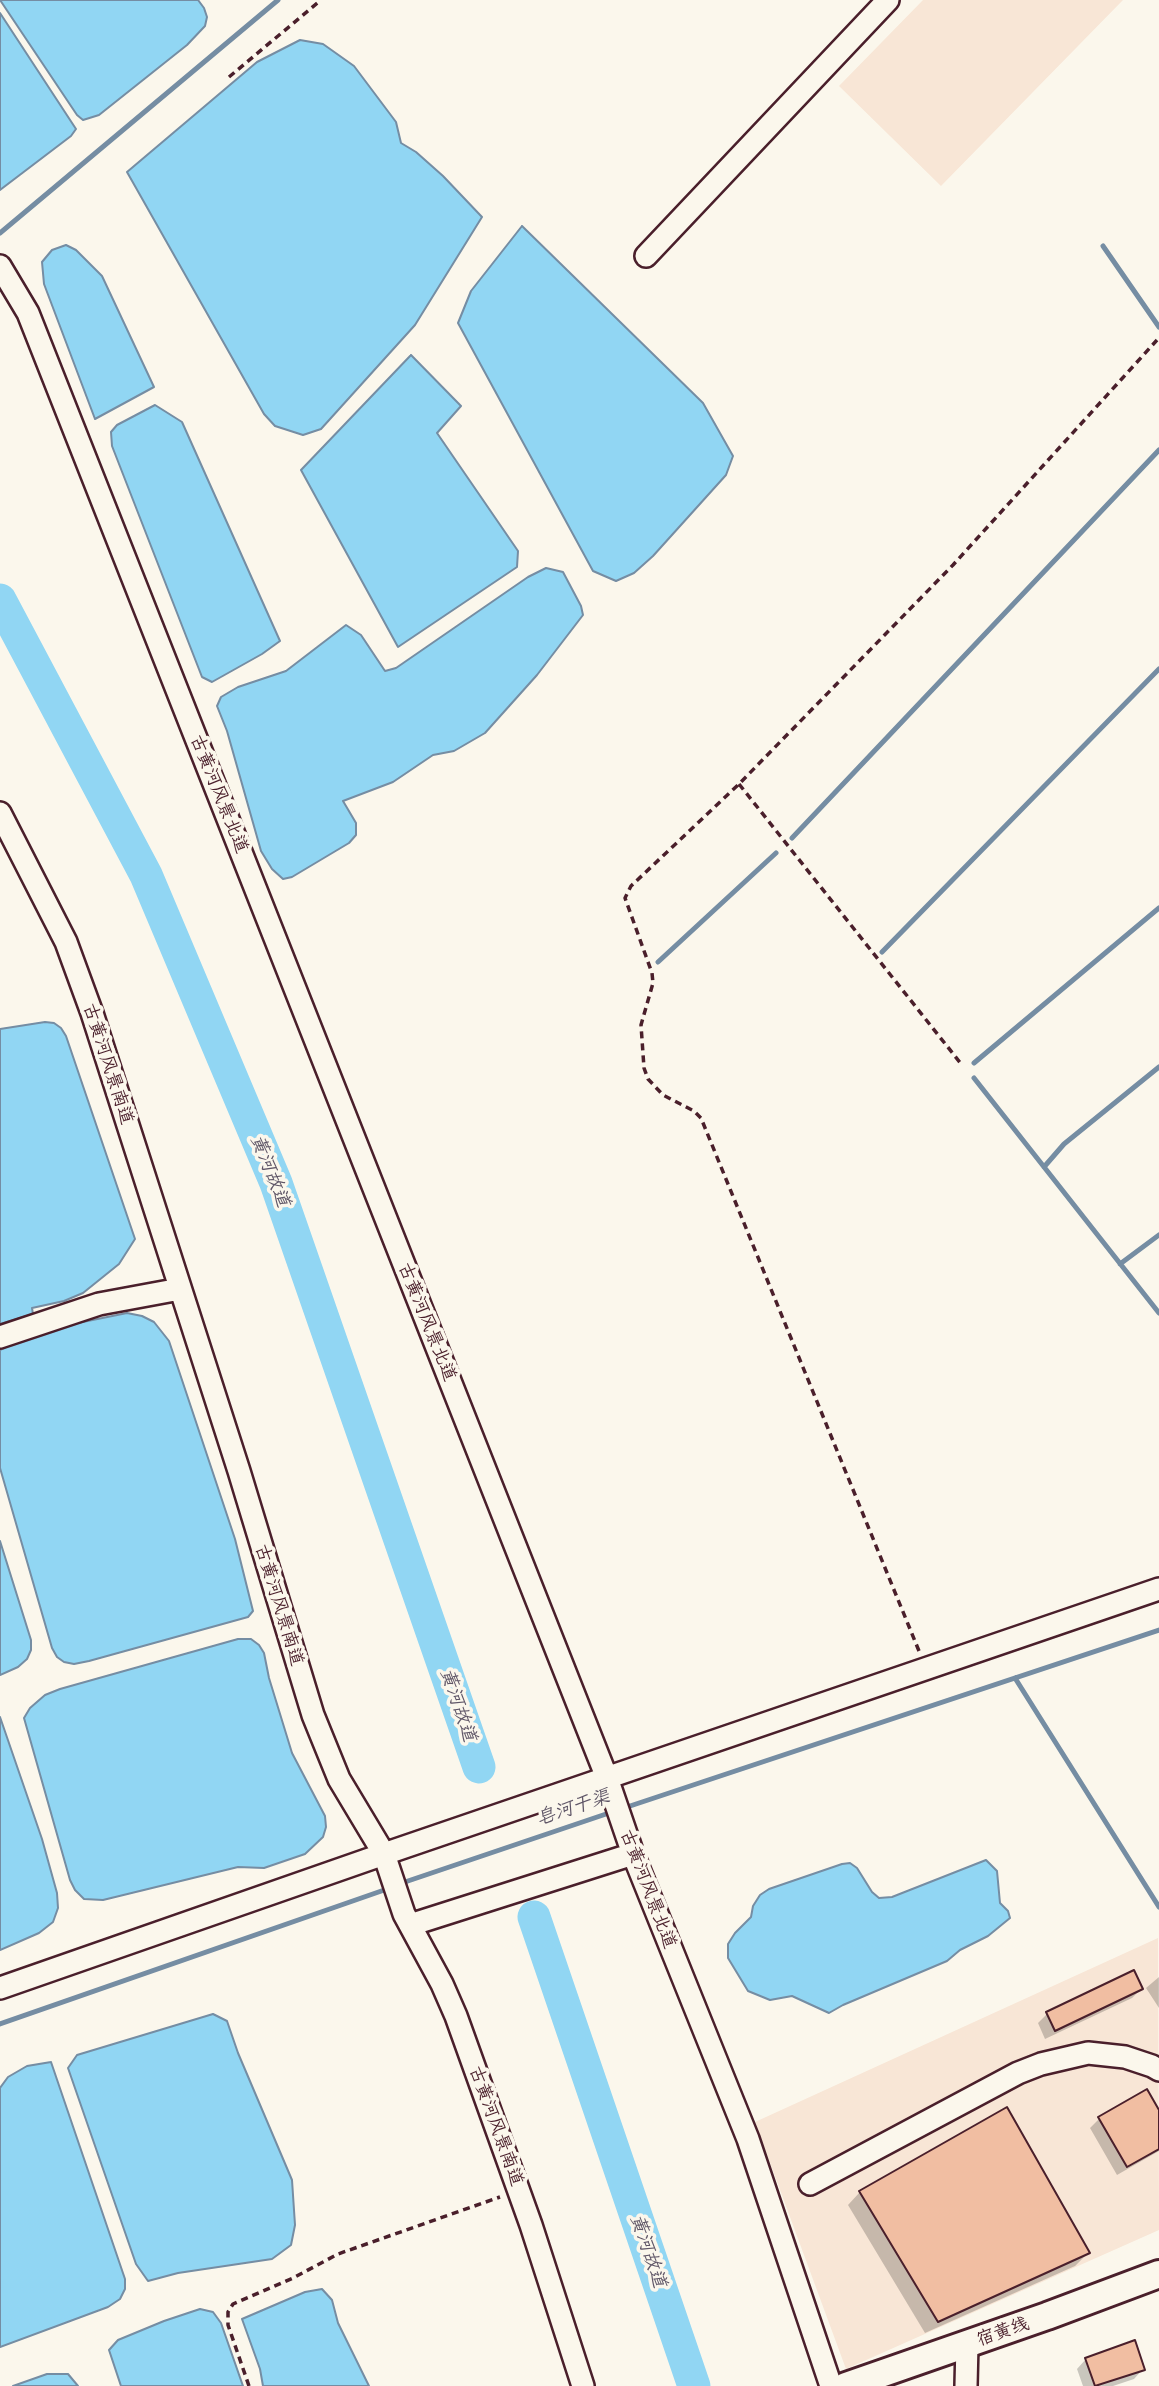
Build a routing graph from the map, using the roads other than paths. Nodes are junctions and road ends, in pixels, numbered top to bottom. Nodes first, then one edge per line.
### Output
1 (888, 0) edge
2 (646, 256) dead end
3 (0, 266) edge
4 (0, 813) edge
5 (180, 1289) junction
6 (0, 1337) edge
7 (1159, 1589) edge
8 (609, 1784) junction
9 (631, 1847) junction
10 (384, 1854) junction
11 (410, 1925) junction
12 (0, 1988) edge
13 (1159, 2070) edge
14 (810, 2183) dead end
15 (1159, 2274) edge
16 (967, 2344) junction
17 (583, 2386) edge
18 (831, 2386) edge
19 (846, 2386) edge
20 (966, 2386) edge

1 - 2 street
3 - 8 street, 古黄河风景北道
4 - 5 street, 古黄河风景南道
5 - 6 street
5 - 10 street, 古黄河风景南道
7 - 8 street
8 - 9 street, 古黄河风景北道
8 - 10 street
9 - 11 street
9 - 18 street, 古黄河风景北道
10 - 11 street, 古黄河风景南道
10 - 12 street
11 - 17 street, 古黄河风景南道
13 - 14 street
15 - 16 main road, 宿黄线
16 - 19 main road, 宿黄线
16 - 20 street

